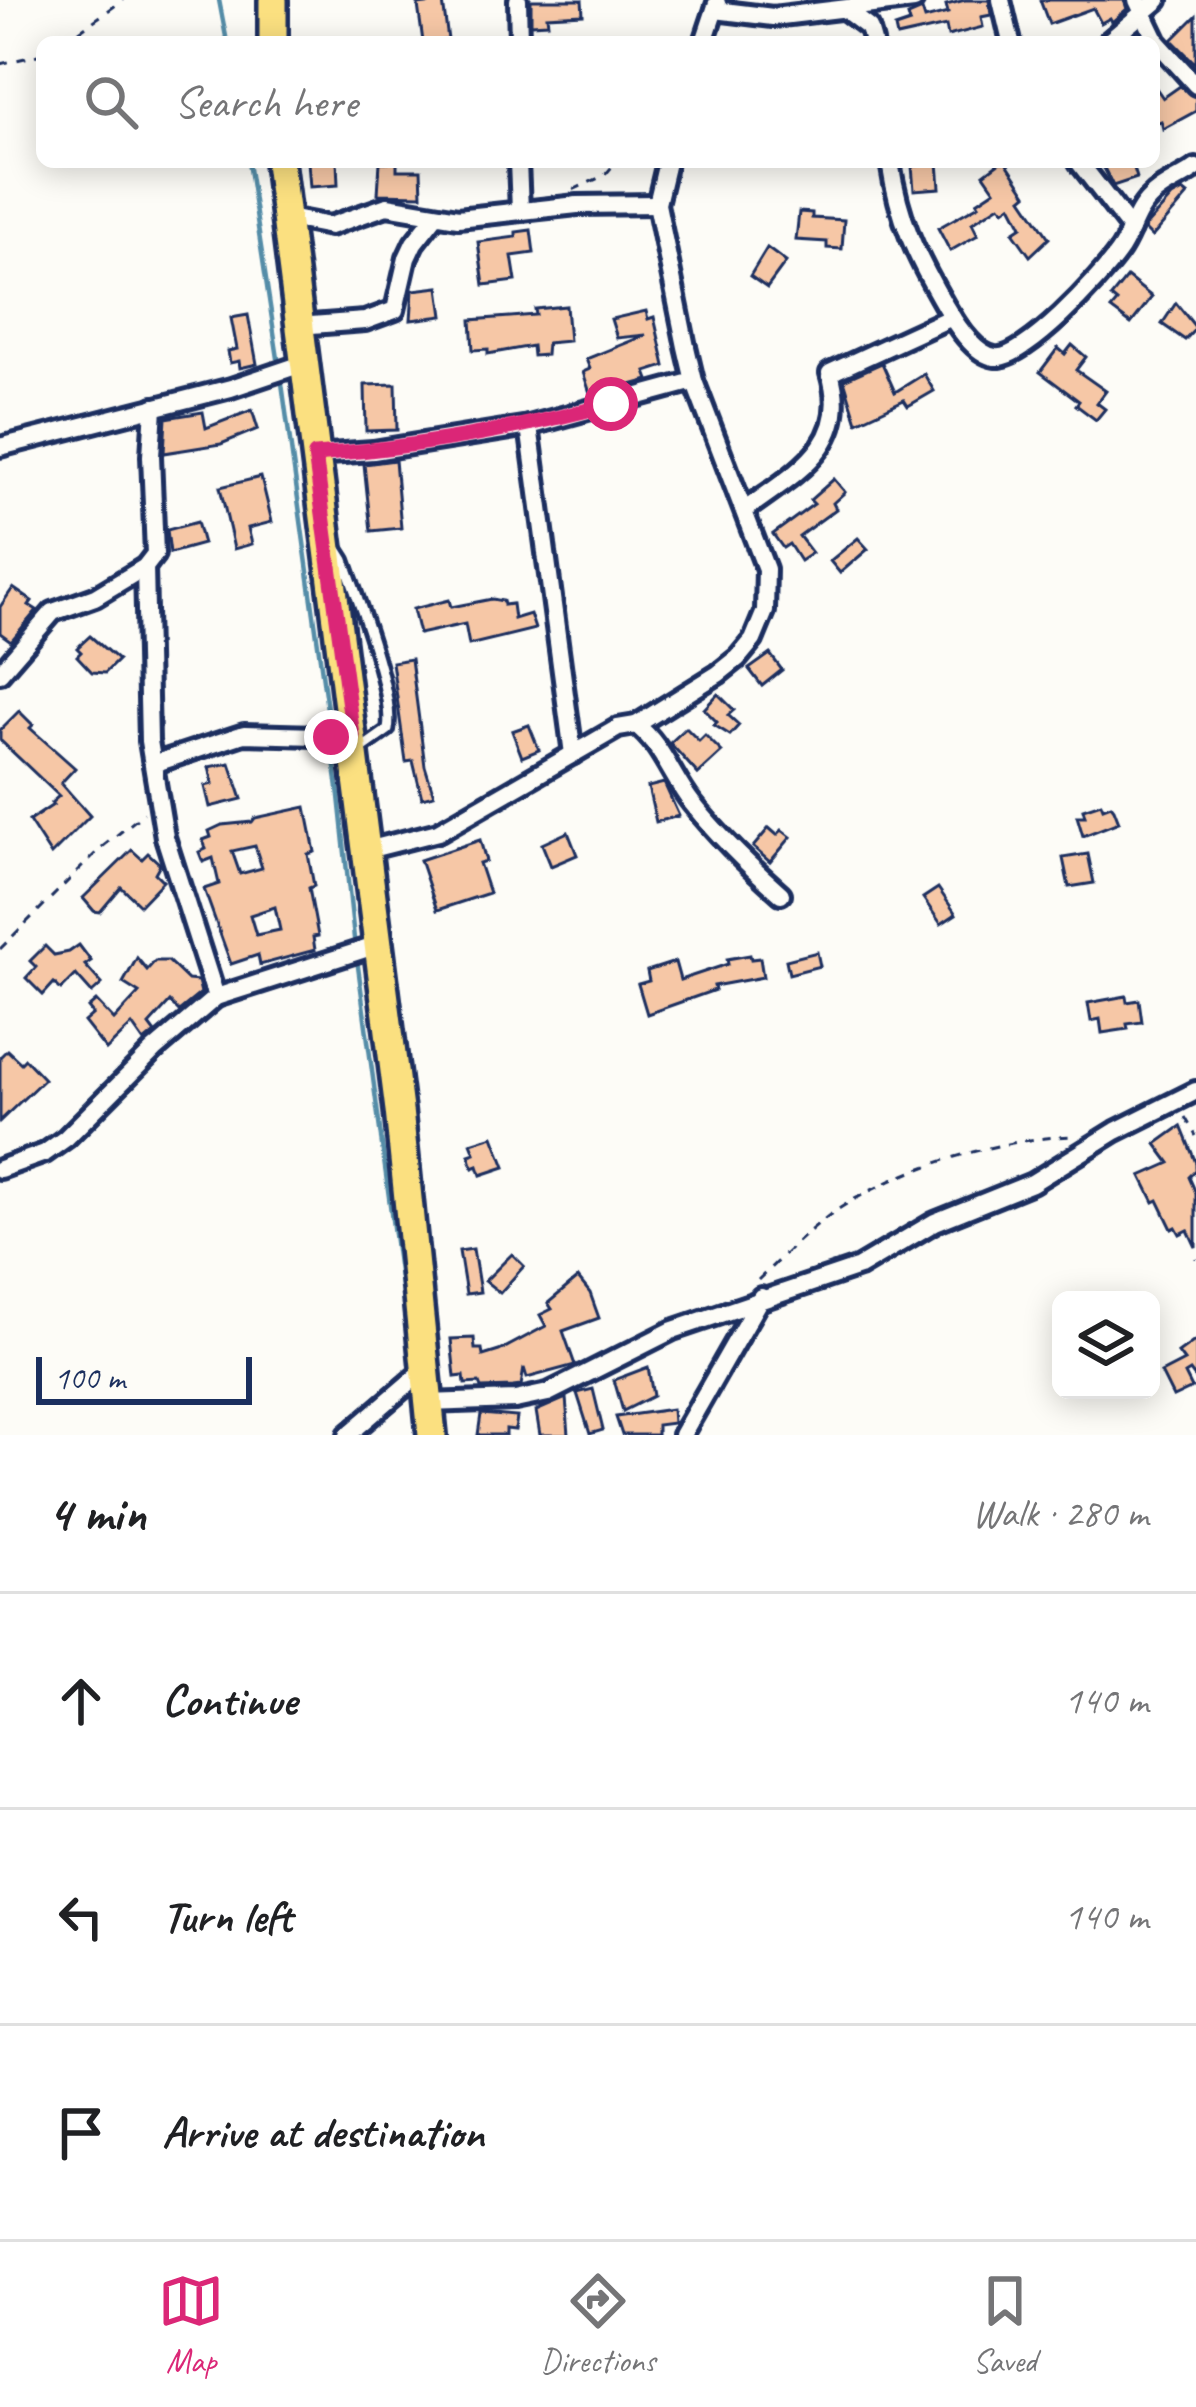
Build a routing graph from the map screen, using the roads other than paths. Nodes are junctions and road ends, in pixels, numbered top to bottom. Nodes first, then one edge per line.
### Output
1 (273, 0) edge
2 (518, 0) edge
3 (914, 0) edge
4 (1000, 0) edge
5 (1158, 0) edge
6 (717, 5) edge
7 (1139, 7) edge
8 (844, 9) junction
9 (273, 36) edge
10 (518, 36) edge
11 (706, 36) edge
12 (871, 36) edge
13 (1009, 36) edge
14 (1113, 36) edge
15 (1154, 36) edge
16 (1160, 45) edge
17 (1196, 85) edge
18 (280, 168) edge
19 (518, 168) edge
20 (666, 168) edge
21 (895, 168) edge
22 (1084, 168) edge
23 (1196, 168) edge
24 (657, 204) junction
25 (520, 210) junction
26 (436, 215) junction
27 (284, 217) junction
28 (1130, 229) junction
29 (952, 317) junction
30 (298, 326) junction
31 (302, 364) junction
32 (694, 381) junction
33 (154, 407) junction
34 (529, 426) junction
35 (0, 447) edge
36 (315, 455) junction
37 (745, 510) junction
38 (145, 567) junction
39 (0, 673) edge
40 (636, 725) junction
41 (572, 731) junction
42 (591, 743) junction
43 (354, 744) junction
44 (573, 754) junction
45 (153, 764) junction
46 (367, 850) junction
47 (781, 894) dead end
48 (378, 945) junction
49 (216, 997) junction
50 (1196, 1091) edge
51 (0, 1169) edge
52 (757, 1291) junction
53 (424, 1370) junction
54 (427, 1403) junction
55 (348, 1435) edge
56 (432, 1435) edge
57 (682, 1435) edge

1 - 9 main road
2 - 10 street
3 - 8 street
4 - 13 street
5 - 7 street
6 - 8 street
6 - 11 street
7 - 14 street
7 - 15 street
8 - 12 street
16 - 17 street
18 - 27 main road
19 - 25 street
20 - 24 street
21 - 29 street
22 - 28 street
23 - 28 street
24 - 25 street
24 - 32 street
25 - 26 street
26 - 27 street
26 - 30 street
27 - 30 main road
28 - 29 street
29 - 37 street
30 - 31 main road
31 - 33 street
31 - 36 main road
32 - 34 street
32 - 37 street
33 - 35 street
33 - 38 street
34 - 36 street
34 - 41 street
36 - 43 main road
37 - 40 street
38 - 39 street
38 - 45 street
40 - 42 street
40 - 47 street
41 - 42 street
41 - 44 street
42 - 44 street
43 - 45 street
43 - 46 main road
44 - 46 street
45 - 49 street
46 - 48 main road
48 - 49 street
48 - 53 main road
49 - 51 street
50 - 52 street
52 - 54 street
52 - 57 street
53 - 54 main road
53 - 55 street
54 - 56 main road

